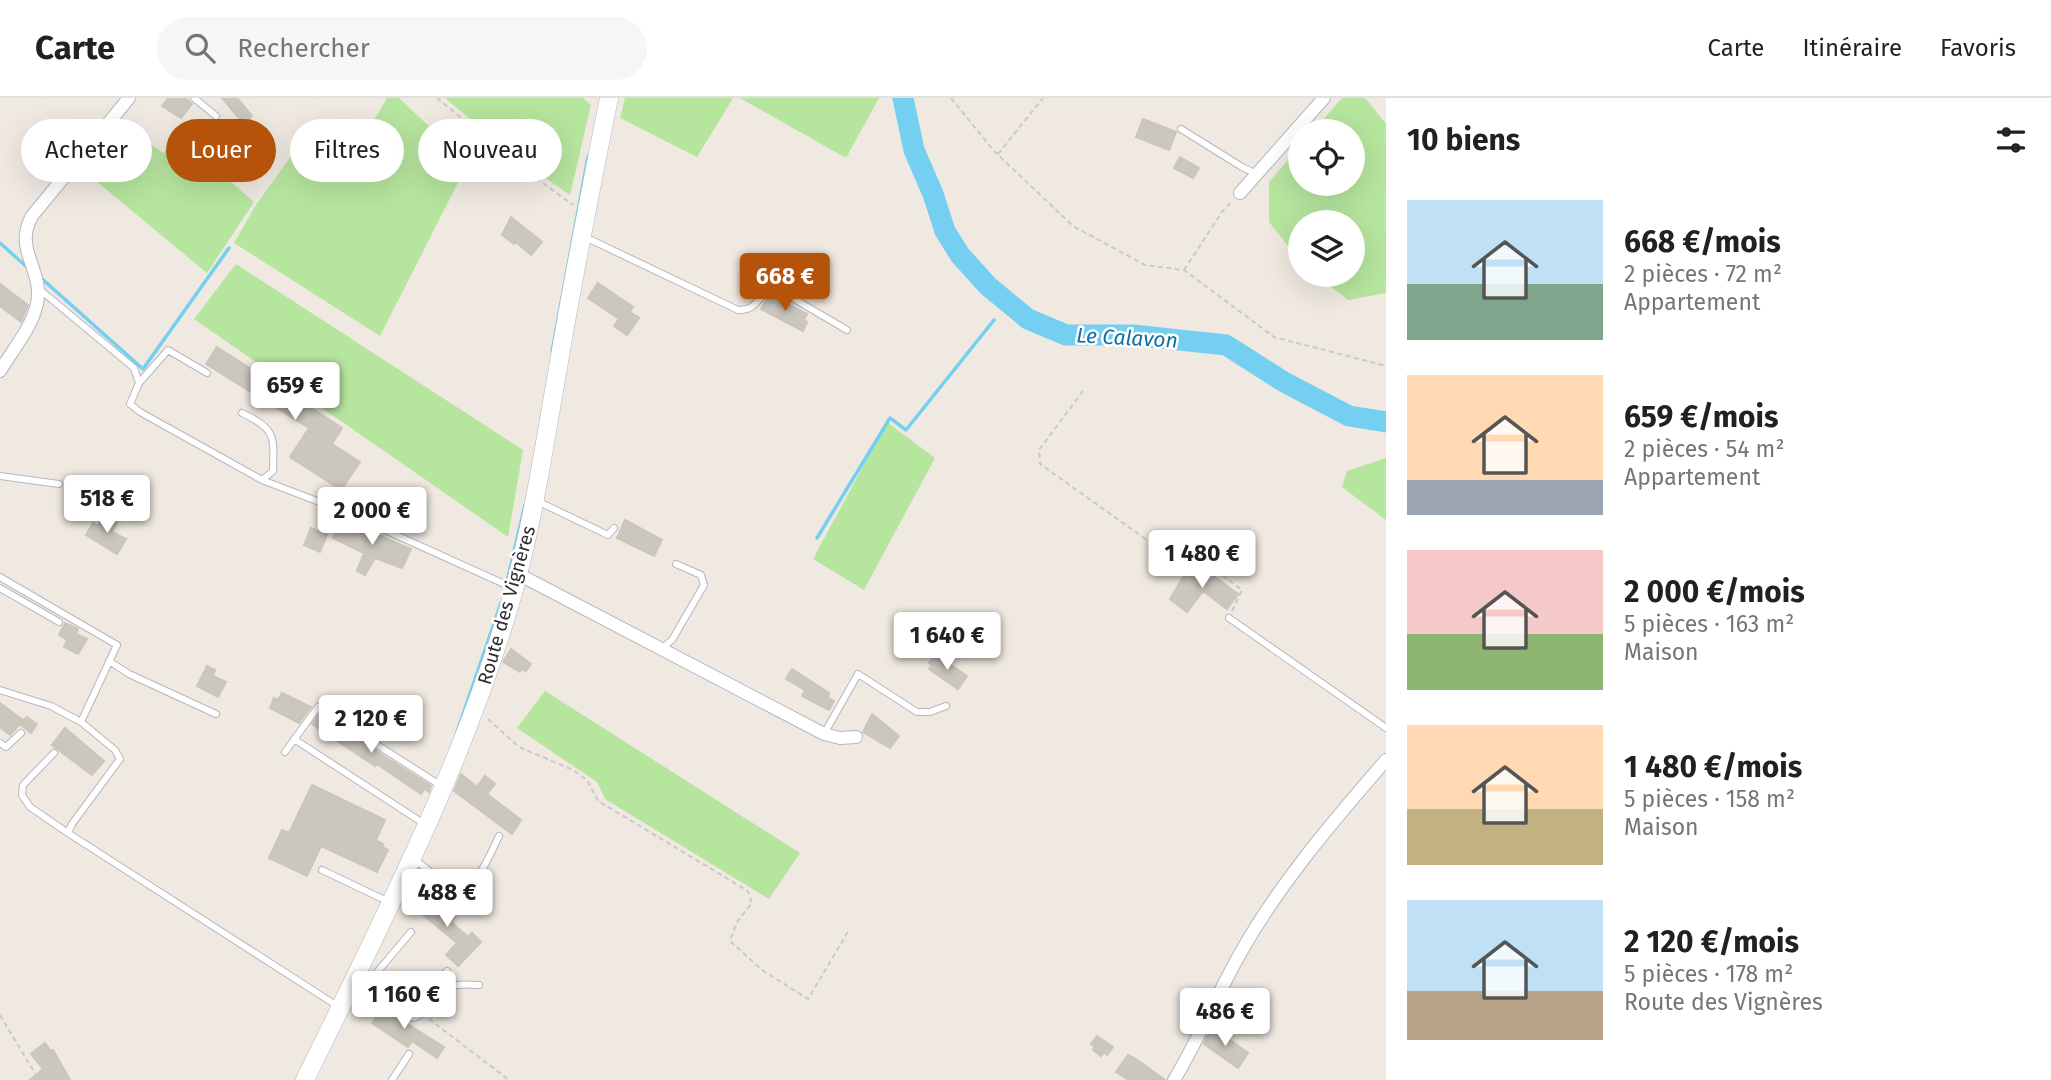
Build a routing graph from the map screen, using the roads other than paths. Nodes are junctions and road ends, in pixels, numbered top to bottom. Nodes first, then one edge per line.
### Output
1 (129, 98) edge
2 (194, 98) edge
3 (609, 98) edge
4 (1324, 98) edge
5 (216, 116) dead end
6 (1181, 129) dead end
7 (1257, 174) junction
8 (1240, 193) road end
9 (581, 235) junction
10 (37, 287) junction
11 (847, 330) dead end
12 (0, 370) edge
13 (208, 373) dead end
14 (139, 383) junction
15 (242, 413) dead end
16 (0, 476) edge
17 (262, 480) junction
18 (59, 484) dead end
19 (535, 500) junction
20 (614, 528) dead end
21 (676, 564) dead end
22 (0, 577) edge
23 (516, 581) junction
24 (0, 588) edge
25 (1228, 618) road end
26 (59, 622) dead end
27 (662, 648) junction
28 (109, 661) junction
29 (0, 690) edge
30 (946, 706) dead end
31 (216, 714) dead end
32 (81, 722) junction
33 (1386, 728) edge
34 (21, 733) dead end
35 (824, 734) junction
36 (856, 737) dead end
37 (294, 739) junction
38 (0, 743) edge
39 (285, 752) dead end
40 (54, 753) dead end
41 (1386, 760) edge
42 (444, 788) junction
43 (428, 826) junction
44 (68, 833) junction
45 (499, 836) dead end
46 (413, 859) junction
47 (322, 870) dead end
48 (391, 903) junction
49 (411, 932) dead end
50 (447, 971) dead end
51 (362, 978) junction
52 (480, 985) dead end
53 (340, 1008) junction
54 (407, 1013) junction
55 (409, 1054) dead end
56 (305, 1080) edge
57 (391, 1080) edge
58 (1174, 1080) edge

1 - 10 street
2 - 5 lane
3 - 9 street, Route des Vignères
4 - 7 street
6 - 7 lane
7 - 8 street
9 - 11 lane
9 - 19 street, Route des Vignères
10 - 12 street
10 - 14 lane
13 - 14 lane
14 - 17 lane
15 - 17 lane
16 - 18 lane
17 - 23 lane
19 - 20 lane
19 - 23 street, Route des Vignères
21 - 27 lane
22 - 28 lane
23 - 27 street
23 - 42 street, Route des Vignères
24 - 26 lane
25 - 33 lane
27 - 35 street
28 - 31 lane
28 - 32 lane
29 - 32 lane
30 - 35 lane
32 - 44 lane
34 - 38 lane
35 - 36 street
37 - 39 lane
37 - 42 lane
37 - 43 lane
40 - 44 lane
41 - 58 street
42 - 43 street, Route des Vignères
43 - 46 street, Route des Vignères
44 - 53 lane
45 - 46 lane
46 - 48 street, Route des Vignères
47 - 48 lane
48 - 51 street, Route des Vignères
49 - 51 lane
50 - 54 lane
51 - 53 street, Route des Vignères
51 - 54 lane
52 - 54 lane
53 - 56 street, Route des Vignères
55 - 57 lane

